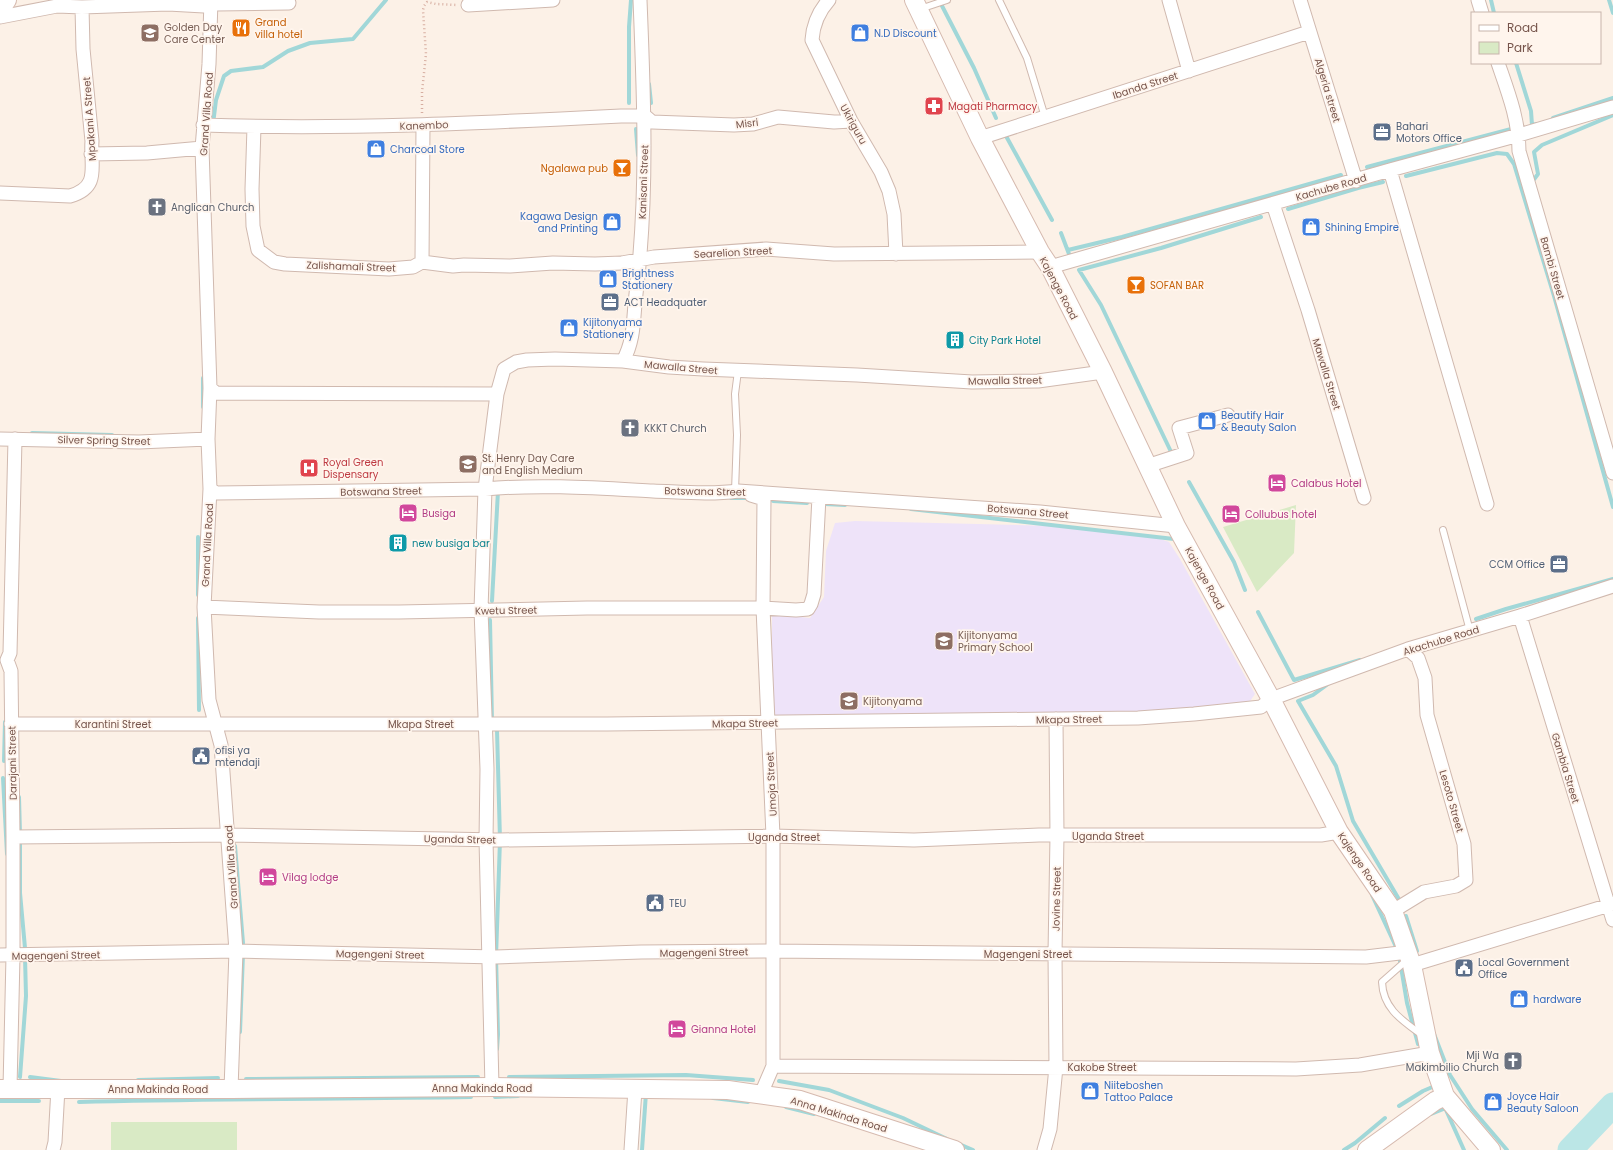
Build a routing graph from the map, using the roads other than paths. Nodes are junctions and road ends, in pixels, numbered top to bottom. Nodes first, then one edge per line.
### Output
1 (7, 0) edge
2 (553, 0) edge
3 (640, 0) edge
4 (829, 0) edge
5 (947, 0) edge
6 (999, 0) edge
7 (1169, 0) edge
8 (1300, 0) edge
9 (1478, 0) edge
10 (211, 1) edge
11 (57, 3) edge
12 (289, 3) dead end
13 (468, 5) road end
14 (916, 5) edge
15 (82, 7) junction
16 (0, 11) edge
17 (1482, 12) edge
18 (0, 17) edge
19 (1310, 32) junction
20 (1498, 64) edge
21 (1189, 71) junction
22 (1613, 107) edge
23 (645, 116) junction
24 (1045, 117) junction
25 (851, 121) junction
26 (203, 125) junction
27 (423, 125) junction
28 (254, 127) junction
29 (1519, 135) junction
30 (980, 138) junction
31 (202, 148) junction
32 (91, 154) junction
33 (1390, 170) junction
34 (1356, 181) junction
35 (0, 193) edge
36 (1273, 204) junction
37 (1040, 252) junction
38 (896, 254) junction
39 (641, 259) junction
40 (422, 262) junction
41 (1050, 268) junction
42 (623, 361) junction
43 (738, 371) junction
44 (1103, 372) junction
45 (210, 388) junction
46 (497, 394) junction
47 (1228, 415) dead end
48 (15, 438) junction
49 (0, 439) edge
50 (208, 439) junction
51 (1147, 466) junction
52 (1613, 473) edge
53 (210, 489) junction
54 (485, 489) junction
55 (737, 491) junction
56 (819, 497) junction
57 (1364, 498) dead end
58 (1487, 504) dead end
59 (1176, 526) junction
60 (1443, 530) dead end
61 (1613, 586) edge
62 (204, 607) junction
63 (763, 608) junction
64 (481, 610) junction
65 (1520, 616) junction
66 (1470, 630) junction
67 (1408, 649) junction
68 (4, 659) edge
69 (1271, 699) junction
70 (1056, 719) junction
71 (768, 723) junction
72 (11, 724) junction
73 (216, 724) junction
74 (485, 725) junction
75 (6, 771) edge
76 (1339, 832) junction
77 (228, 835) junction
78 (773, 836) junction
79 (1057, 836) junction
80 (13, 837) junction
81 (486, 840) junction
82 (1611, 905) edge
83 (1393, 911) junction
84 (1613, 920) edge
85 (236, 951) junction
86 (772, 951) junction
87 (1055, 953) junction
88 (6, 955) edge
89 (489, 956) junction
90 (1410, 958) junction
91 (1428, 1046) junction
92 (773, 1066) junction
93 (1056, 1067) junction
94 (492, 1087) junction
95 (5, 1088) edge
96 (58, 1088) junction
97 (232, 1089) junction
98 (635, 1089) junction
99 (761, 1094) junction
100 (1440, 1099) junction
101 (53, 1150) edge
102 (632, 1150) edge
103 (955, 1150) edge
104 (1044, 1150) edge
105 (1367, 1150) edge
106 (1491, 1150) edge

1 - 16 street
2 - 13 street
3 - 23 street, Kanisani Street
4 - 25 street, Ukiriguru
5 - 14 lane
6 - 24 lane
7 - 21 street
8 - 19 street, Algeria street
9 - 17 street
10 - 12 street
10 - 15 street
10 - 26 street, Grand Villa Road
11 - 15 street
11 - 18 street
14 - 30 street, Kajenge Road
15 - 32 street, Mpakani A Street
19 - 21 street, Ibanda Street
19 - 34 street, Algeria street
20 - 29 street, Bambi Street
21 - 24 street, Ibanda Street
22 - 29 street, Kachube Road
23 - 25 street, Misri
23 - 27 street, Kanembo
23 - 39 street, Kanisani Street
24 - 30 street, Ibanda Street
25 - 38 street, Ukiriguru
26 - 28 street, Kanembo
26 - 31 street, Grand Villa Road
27 - 28 street, Kanembo
27 - 40 street
28 - 40 street, Zalishamali Street
29 - 33 street, Kachube Road
29 - 52 street, Bambi Street
30 - 37 street, Kajenge Road
31 - 32 street
31 - 45 street, Grand Villa Road
32 - 35 street, Mpakani A Street
33 - 34 street, Kachube Road
33 - 58 street
34 - 36 street, Kachube Road
36 - 41 street, Kachube Road
36 - 57 street, Mawalla Street
37 - 38 street, Searelion Street
37 - 41 street, Kajenge Road
38 - 39 street, Searelion Street
39 - 40 street, Zalishamali Street
39 - 42 street, Kanisani Street
41 - 44 street, Kajenge Road
42 - 43 street, Mawalla Street
42 - 46 street, Mawalla Street
43 - 44 street, Mawalla Street
43 - 55 lane
44 - 51 street, Kajenge Road
45 - 46 street
45 - 50 street, Grand Villa Road
46 - 54 street, Mawalla Street
47 - 51 street
48 - 49 street, Silver Spring Street
48 - 50 street, Silver Spring Street
48 - 68 street, Darajani Street
50 - 53 street, Grand Villa Road
51 - 59 street, Kajenge Road
53 - 54 street, Botswana Street
53 - 62 street, Grand Villa Road
54 - 55 street, Botswana Street
54 - 64 street, Mawalla Street
55 - 56 street, Botswana Street
55 - 63 street, Umoja Street
56 - 59 street, Botswana Street
56 - 63 street, Kwetu Street
59 - 69 street, Kajenge Road
60 - 66 lane
61 - 65 street, Akachube Road
62 - 64 street, Kwetu Street
62 - 73 street, Grand Villa Road
63 - 64 street, Kwetu Street
63 - 71 street, Umoja Street
64 - 74 street, Mawalla Street
65 - 66 street, Akachube Road
65 - 82 street, Gambia Street
66 - 67 street, Akachube Road
67 - 69 street, Akachube Road
67 - 83 street, Lesoto Street
68 - 72 street, Darajani Street
69 - 70 street, Mkapa Street
69 - 76 street, Kajenge Road
70 - 71 street, Mkapa Street
70 - 79 street, Jovine Street
71 - 74 street, Mkapa Street
71 - 78 street, Umoja Street
72 - 73 street, Karantini Street
72 - 75 street, Darajani Street
73 - 74 street, Mkapa Street
73 - 77 street, Grand Villa Road
74 - 81 street, Mawalla Street
75 - 80 street, Darajani Street
76 - 79 street, Uganda Street
76 - 83 street, Kajenge Road
77 - 80 street, Uganda Street
77 - 81 street, Uganda Street
77 - 85 street, Grand Villa Road
78 - 79 street, Uganda Street
78 - 81 street, Uganda Street
78 - 86 street, Umoja Street
79 - 87 street, Jovine Street
80 - 88 street, Darajani Street
81 - 89 street, Mawalla Street
82 - 84 street, Gambia Street
82 - 90 street, Magengeni Street
83 - 90 street, Kajenge Road
85 - 88 street, Magengeni Street
85 - 89 street, Magengeni Street
85 - 97 street, Grand Villa Road
86 - 87 street, Magengeni Street
86 - 89 street, Magengeni Street
86 - 92 street, Umoja Street
87 - 90 street, Magengeni Street
87 - 93 street, Jovine Street
88 - 95 street, Darajani Street
89 - 94 street, Mawalla Street
90 - 91 street, Kajenge Road
90 - 91 lane
91 - 93 street, Kakobe Street
91 - 100 street, Kajenge Road
92 - 93 street, Kakobe Street
92 - 99 street, Umoja Street
93 - 104 street, Jovine Street
94 - 97 street, Anna Makinda Road
94 - 98 street, Anna Makinda Road
95 - 96 street, Anna Makinda Road
96 - 97 street, Anna Makinda Road
96 - 101 street
98 - 99 street, Anna Makinda Road
98 - 102 street
99 - 103 street, Anna Makinda Road
100 - 105 street
100 - 106 street, Kajenge Road

